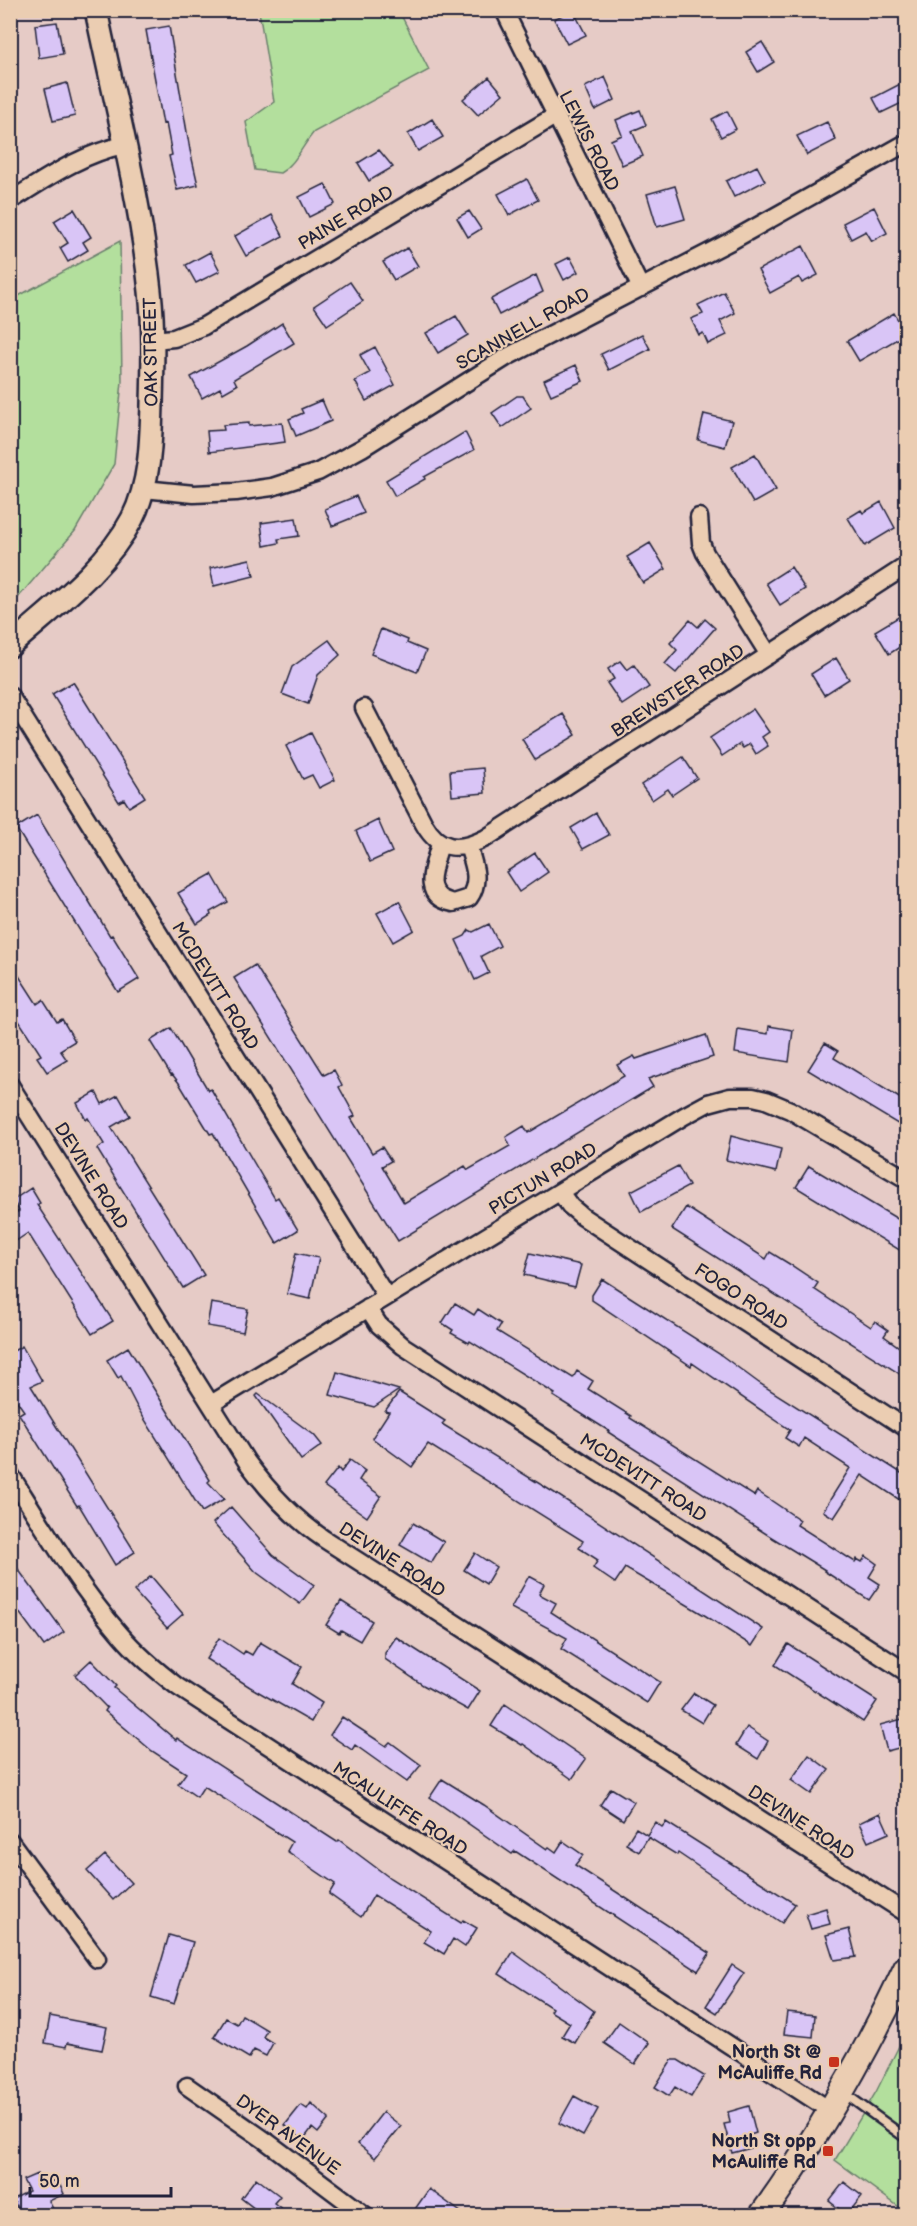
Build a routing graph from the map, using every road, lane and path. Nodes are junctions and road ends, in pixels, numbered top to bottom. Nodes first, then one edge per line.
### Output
1 (96, 10) edge
2 (504, 10) edge
3 (555, 116) junction
4 (906, 143) edge
5 (124, 146) junction
6 (10, 201) edge
7 (641, 288) junction
8 (153, 340) junction
9 (144, 489) junction
10 (699, 517) dead end
11 (906, 566) edge
12 (10, 646) edge
13 (769, 655) junction
14 (10, 696) edge
15 (364, 708) dead end
16 (440, 844) junction
17 (468, 846) junction
18 (10, 1085) edge
19 (906, 1179) edge
20 (560, 1192) junction
21 (386, 1296) junction
22 (368, 1308) junction
23 (211, 1404) junction
24 (906, 1428) edge
25 (10, 1474) edge
26 (906, 1672) edge
27 (10, 1841) edge
28 (906, 1913) edge
29 (96, 1959) dead end
30 (906, 1968) edge
31 (187, 2086) dead end
32 (836, 2102) junction
33 (906, 2138) edge
34 (366, 2216) edge
35 (761, 2216) edge

1 - 5 street, OAK STREET
2 - 3 street, LEWIS ROAD
3 - 7 street, LEWIS ROAD
3 - 8 street, PAINE ROAD
4 - 7 street, SCANNELL ROAD
5 - 6 street
5 - 8 street, OAK STREET
7 - 9 street, SCANNELL ROAD
8 - 9 street, OAK STREET
9 - 12 street, OAK STREET
10 - 13 street
11 - 13 street, BREWSTER ROAD
13 - 17 street, BREWSTER ROAD
14 - 21 street, MCDEVITT ROAD
15 - 16 street
16 - 17 street
16 - 17 street
18 - 23 street, DEVINE ROAD
19 - 20 street, PICTUN ROAD
20 - 21 street, PICTUN ROAD
20 - 24 street, FOGO ROAD
21 - 22 street, PICTUN ROAD
22 - 23 street, PICTUN ROAD
22 - 26 street, MCDEVITT ROAD
23 - 28 street, DEVINE ROAD
25 - 32 street, MCAULIFFE ROAD
27 - 29 street
30 - 32 main road
31 - 34 street, DYER AVENUE
32 - 33 lane
32 - 35 main road

